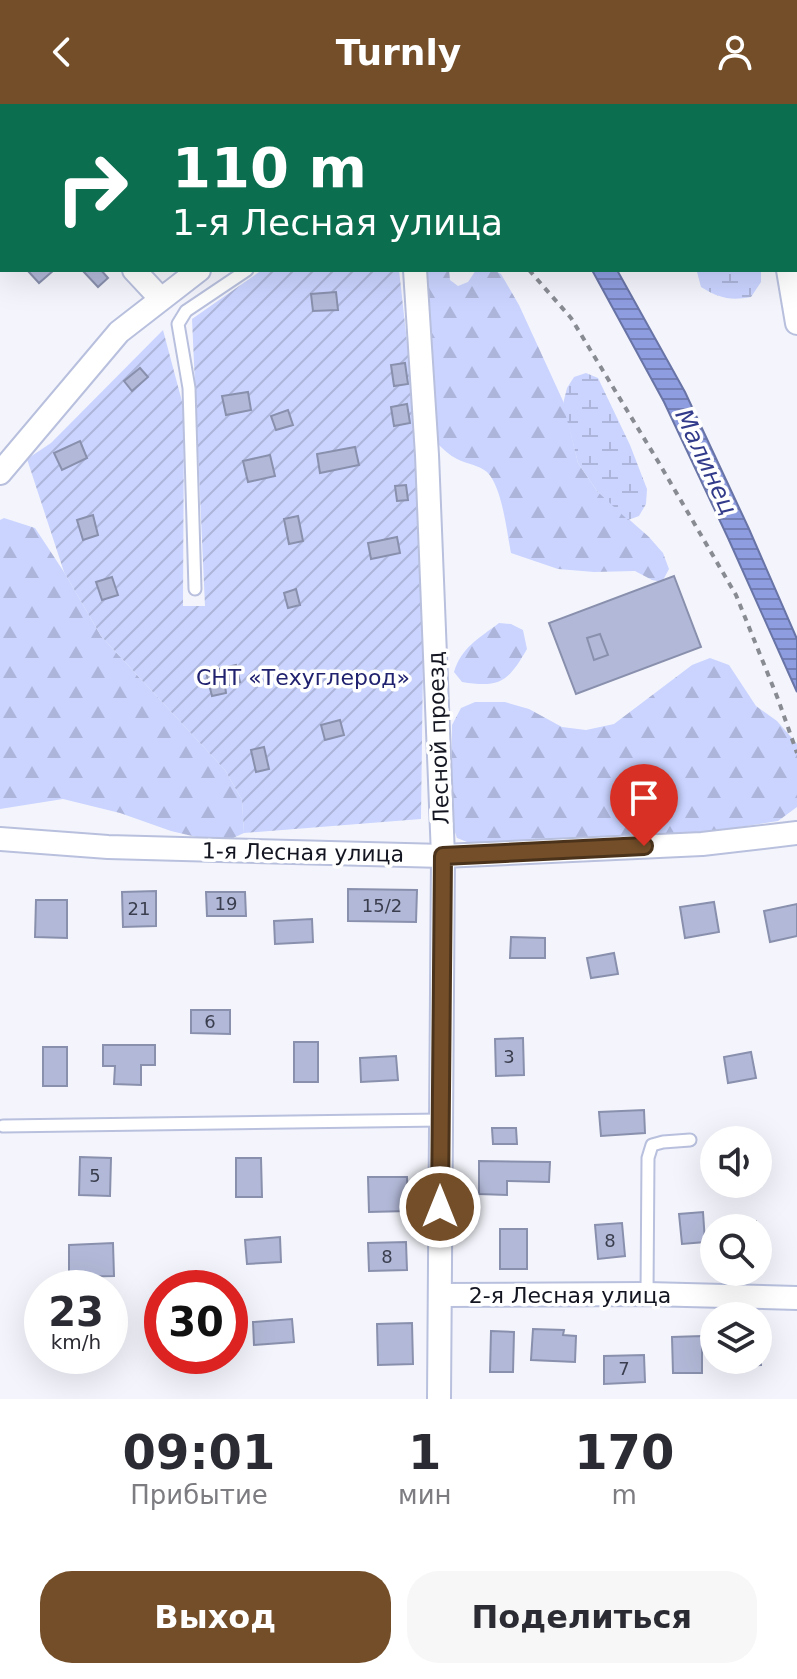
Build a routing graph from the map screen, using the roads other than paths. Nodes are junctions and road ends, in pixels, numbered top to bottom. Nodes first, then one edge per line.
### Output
1 (136, 272) edge
2 (196, 272) edge
3 (244, 272) edge
4 (415, 272) edge
5 (788, 272) edge
6 (161, 299) junction
7 (797, 323) edge
8 (0, 473) edge
9 (195, 589) dead end
10 (797, 833) edge
11 (0, 839) edge
12 (443, 856) junction
13 (441, 1120) junction
14 (3, 1126) dead end
15 (690, 1140) dead end
16 (647, 1294) junction
17 (440, 1295) junction
18 (797, 1298) edge
19 (439, 1399) edge

1 - 6 street
2 - 6 street
3 - 9 lane
4 - 12 street, Лесной проезд
5 - 7 street
6 - 8 street
10 - 12 street, 1-я Лесная улица
11 - 12 street, 1-я Лесная улица
12 - 13 street, Лесной проезд
13 - 14 lane
13 - 17 street, Лесной проезд
15 - 16 lane
16 - 17 street, 2-я Лесная улица
16 - 18 street, 2-я Лесная улица
17 - 19 street, Лесной проезд

